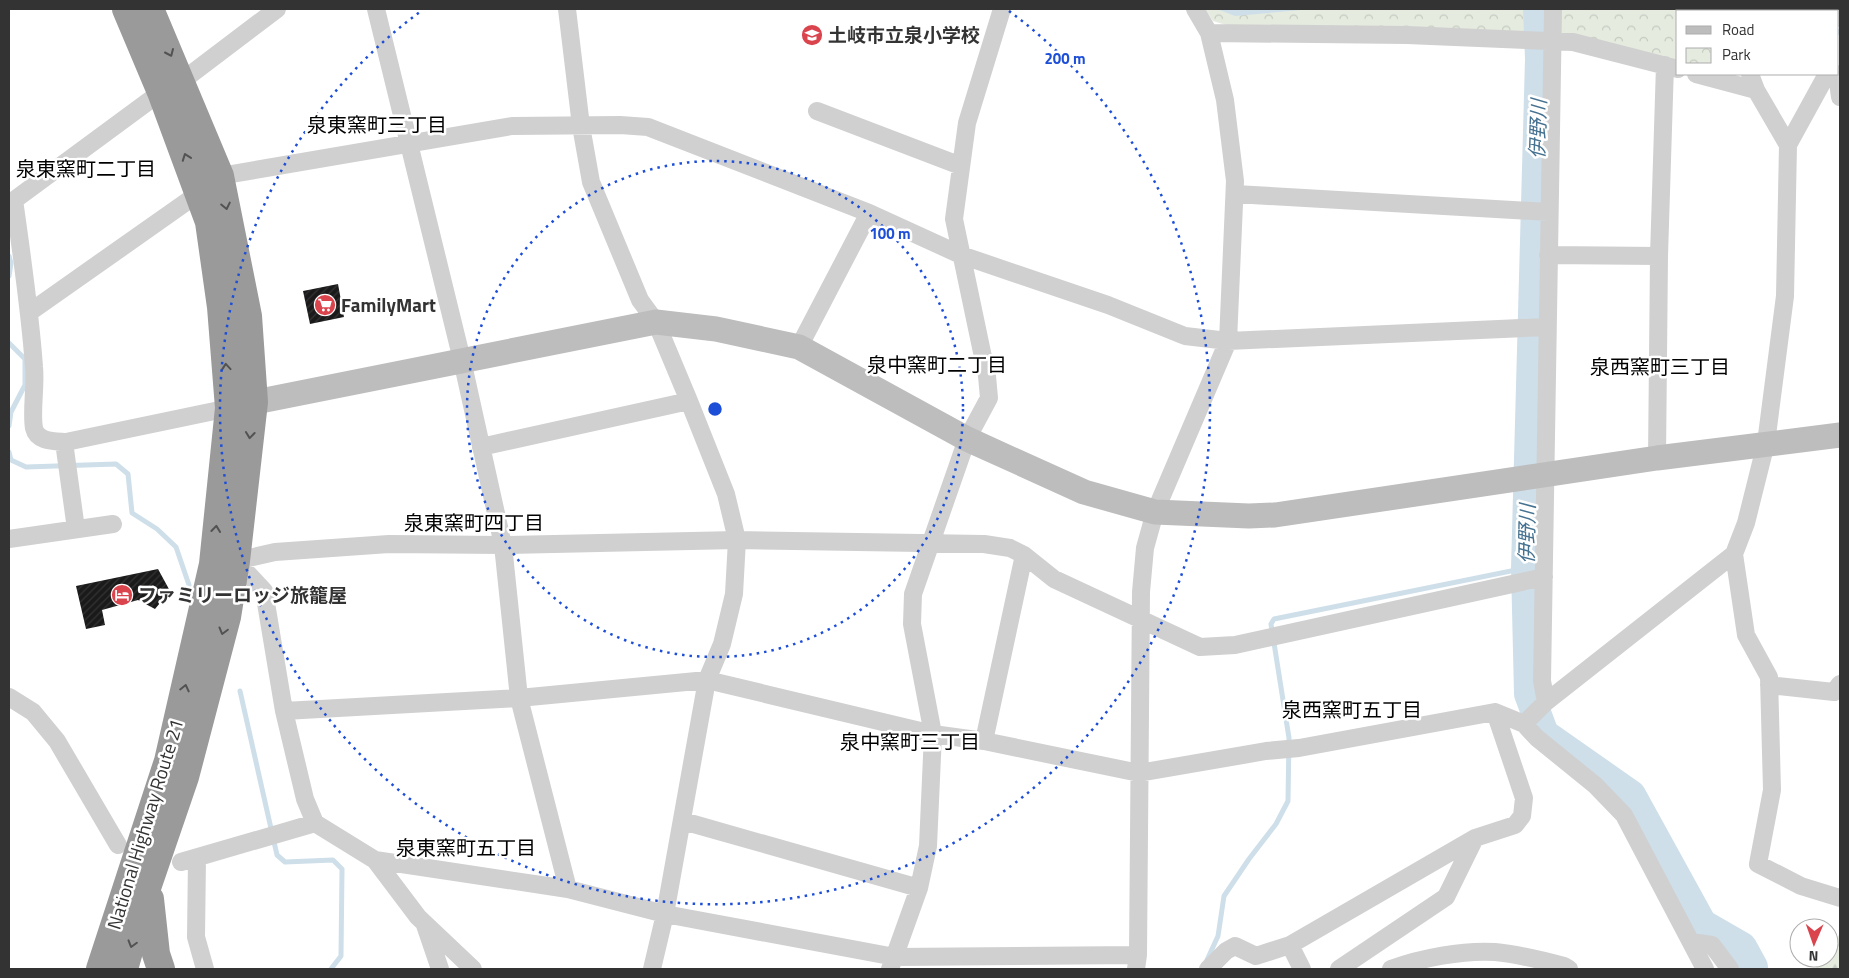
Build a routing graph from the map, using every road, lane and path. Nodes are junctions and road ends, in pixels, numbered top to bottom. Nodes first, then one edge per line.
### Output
1 (126, 9) edge
2 (150, 9) edge
3 (277, 9) edge
4 (376, 9) edge
5 (567, 9) edge
6 (1002, 9) edge
7 (1195, 9) edge
8 (1553, 9) edge
9 (1209, 33) junction
10 (1554, 41) junction
11 (1672, 67) edge
12 (1703, 75) edge
13 (1826, 75) edge
14 (1837, 75) edge
15 (1753, 82) edge
16 (172, 87) junction
17 (1840, 97) edge
18 (817, 111) dead end
19 (581, 126) junction
20 (408, 143) junction
21 (1788, 145) junction
22 (961, 166) junction
23 (220, 176) junction
24 (199, 193) junction
25 (1235, 194) junction
26 (11, 202) edge
27 (1549, 212) junction
28 (869, 213) junction
29 (1548, 254) junction
30 (961, 255) junction
31 (1659, 256) junction
32 (30, 312) junction
33 (656, 322) junction
34 (1546, 327) junction
35 (1228, 341) junction
36 (799, 347) junction
37 (462, 360) junction
38 (689, 401) junction
39 (241, 405) junction
40 (1840, 435) edge
41 (967, 438) junction
42 (1766, 443) junction
43 (65, 448) junction
44 (481, 448) junction
45 (1658, 458) junction
46 (1546, 476) junction
47 (1155, 512) junction
48 (113, 524) dead end
49 (76, 529) junction
50 (9, 539) edge
51 (737, 540) junction
52 (929, 543) junction
53 (503, 545) junction
54 (1734, 554) junction
55 (1024, 555) junction
56 (236, 561) junction
57 (1544, 578) junction
58 (1141, 621) junction
59 (707, 680) junction
60 (1840, 684) edge
61 (1769, 685) junction
62 (9, 697) edge
63 (519, 698) junction
64 (1546, 702) junction
65 (284, 711) junction
66 (1495, 712) junction
67 (1524, 724) junction
68 (933, 734) junction
69 (984, 741) junction
70 (1139, 773) junction
71 (682, 821) junction
72 (315, 823) junction
73 (1475, 838) junction
74 (118, 845) dead end
75 (375, 860) junction
76 (148, 885) junction
77 (919, 888) junction
78 (568, 889) junction
79 (1840, 898) edge
80 (665, 914) junction
81 (424, 922) junction
82 (1691, 942) junction
83 (1290, 945) junction
84 (1136, 962) edge
85 (892, 963) edge
86 (978, 963) edge
87 (100, 969) edge
88 (124, 969) edge
89 (161, 969) edge
90 (205, 969) edge
91 (440, 969) edge
92 (473, 969) edge
93 (652, 969) edge
94 (1208, 969) edge
95 (1302, 969) edge
96 (1339, 969) edge
97 (1391, 969) edge
98 (1569, 969) edge
99 (1705, 969) edge
100 (1730, 969) edge

1 - 16 highway, National Highway Route 21
2 -> 16 highway, National Highway Route 21
3 - 16 street
4 - 20 street
5 - 19 street
6 - 22 street
7 - 9 street
8 - 10 street
9 - 10 street
9 - 25 street
10 - 11 street
10 - 27 street
11 - 31 street
12 - 15 street
13 - 21 street
14 - 17 street
15 - 21 street
16 - 23 highway, National Highway Route 21
24 -> 16 highway, National Highway Route 21
16 - 26 street
18 - 22 street
19 - 20 street
19 - 28 street
19 - 33 street
20 - 23 street
20 - 37 street
21 - 42 street
22 - 30 street
23 -> 39 highway, National Highway Route 21
24 - 32 street
39 -> 24 highway, National Highway Route 21
25 - 27 street
25 - 35 street
26 - 32 street
27 - 29 street
28 - 30 street
28 - 36 street
29 - 31 street
29 - 34 street
30 - 35 street
30 - 41 street
31 - 45 street
32 - 43 street
33 - 36 street
33 - 37 street
33 - 38 street
34 - 35 street
34 - 46 street
35 - 47 street
36 - 41 street
37 - 39 street
37 - 44 street
38 - 44 street
38 - 51 street
39 - 43 street
39 -> 56 highway, National Highway Route 21
87 -> 39 highway, National Highway Route 21
40 - 42 street
41 - 47 street
41 - 52 street
42 - 45 street
42 - 54 street
43 - 49 street
44 - 53 street
45 - 46 street
46 - 47 street
46 - 57 street
47 - 58 street
48 - 49 street
49 - 50 street
51 - 52 street
51 - 53 street
51 - 59 street
52 - 55 street
52 - 68 street
53 - 56 street
53 - 63 street
54 - 61 street
54 - 64 street
55 - 58 street
55 - 69 street
56 - 65 street
56 -> 76 highway, National Highway Route 21
57 - 58 street
57 - 64 street
58 - 70 street
59 - 63 street
59 - 68 street
59 - 71 street
60 - 61 street
61 - 79 street
62 - 74 street
63 - 65 street
63 - 78 street
64 - 67 street
65 - 72 street
66 - 67 street
66 - 70 street
66 - 73 street
67 - 82 street
68 - 69 street
68 - 77 street
69 - 70 street
70 - 84 street
71 - 77 street
71 - 80 street
72 - 75 street
72 - 90 street
73 - 83 street
73 - 96 street
75 - 78 street
75 - 81 street
76 -> 88 highway, National Highway Route 21
76 - 89 highway
77 - 85 street
78 - 80 street
80 - 85 street
80 - 93 street
81 - 91 street
81 - 92 street
82 - 99 street
82 - 100 street
83 - 94 street
83 - 95 street
84 - 86 street
85 - 86 street
97 - 98 street

